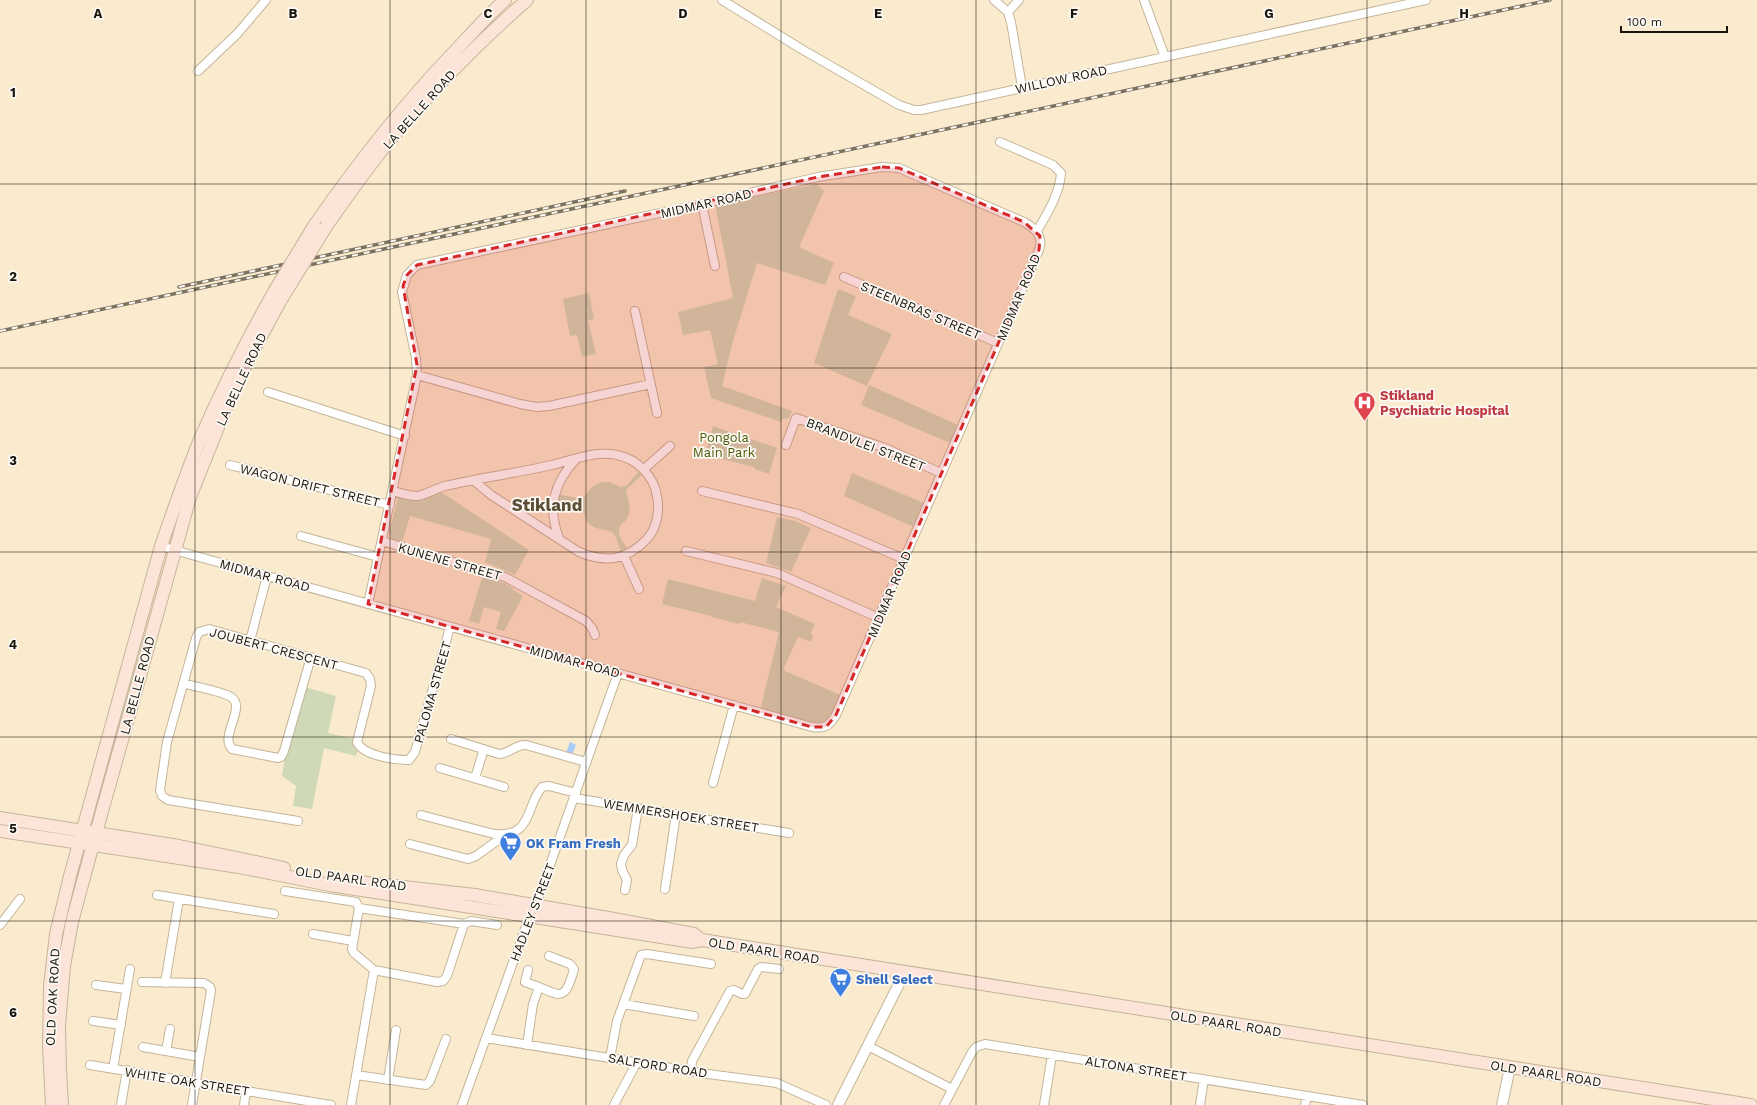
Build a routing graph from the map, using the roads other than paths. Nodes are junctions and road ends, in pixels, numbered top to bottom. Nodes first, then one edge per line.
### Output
1 (266, 0) edge
2 (527, 0) edge
3 (722, 0) edge
4 (994, 0) edge
5 (1019, 0) edge
6 (1144, 0) edge
7 (1426, 0) edge
8 (503, 1) edge
9 (513, 12) junction
10 (1008, 12) junction
11 (1165, 57) junction
12 (198, 72) dead end
13 (1022, 87) junction
14 (1000, 142) dead end
15 (702, 204) junction
16 (1037, 231) junction
17 (715, 266) dead end
18 (844, 277) dead end
19 (278, 295) junction
20 (636, 310) dead end
21 (998, 343) junction
22 (417, 375) junction
23 (651, 384) junction
24 (268, 392) dead end
25 (657, 413) dead end
26 (405, 436) junction
27 (786, 445) dead end
28 (670, 446) dead end
29 (577, 459) junction
30 (230, 465) dead end
31 (644, 470) junction
32 (941, 473) junction
33 (473, 480) junction
34 (393, 491) junction
35 (702, 491) dead end
36 (190, 497) junction
37 (390, 505) junction
38 (301, 536) dead end
39 (560, 538) junction
40 (382, 541) junction
41 (162, 546) junction
42 (174, 550) junction
43 (686, 551) dead end
44 (624, 556) junction
45 (378, 557) junction
46 (904, 559) junction
47 (267, 576) junction
48 (639, 589) dead end
49 (146, 603) junction
50 (368, 604) junction
51 (879, 618) junction
52 (450, 627) junction
53 (596, 635) dead end
54 (250, 641) junction
55 (311, 657) junction
56 (618, 673) junction
57 (183, 683) junction
58 (734, 705) junction
59 (451, 739) dead end
60 (359, 746) joint
61 (484, 749) junction
62 (586, 762) junction
63 (440, 768) dead end
64 (475, 778) junction
65 (713, 783) dead end
66 (504, 787) dead end
67 (575, 795) junction
68 (638, 808) junction
69 (676, 814) junction
70 (421, 815) dead end
71 (0, 818) edge
72 (298, 821) dead end
73 (0, 831) edge
74 (82, 831) junction
75 (96, 833) junction
76 (789, 833) dead end
77 (505, 835) junction
78 (79, 844) junction
79 (410, 844) dead end
80 (92, 846) junction
81 (665, 889) dead end
82 (625, 890) dead end
83 (285, 891) dead end
84 (157, 895) dead end
85 (20, 899) dead end
86 (179, 899) junction
87 (359, 908) junction
88 (533, 911) junction
89 (274, 914) dead end
90 (464, 924) junction
91 (0, 925) edge
92 (497, 925) dead end
93 (313, 934) dead end
94 (353, 941) junction
95 (549, 956) dead end
96 (711, 964) dead end
97 (130, 968) dead end
98 (778, 969) dead end
99 (374, 970) junction
100 (528, 970) dead end
101 (905, 972) junction
102 (142, 982) dead end
103 (165, 983) junction
104 (96, 985) dead end
105 (539, 987) junction
106 (126, 989) junction
107 (623, 1004) junction
108 (694, 1016) dead end
109 (93, 1021) dead end
110 (120, 1025) junction
111 (170, 1029) dead end
112 (396, 1030) dead end
113 (486, 1038) junction
114 (446, 1039) dead end
115 (527, 1045) junction
116 (868, 1046) junction
117 (143, 1047) dead end
118 (166, 1051) junction
119 (1052, 1055) junction
120 (200, 1057) junction
121 (610, 1058) junction
122 (637, 1062) junction
123 (90, 1065) dead end
124 (1510, 1068) junction
125 (113, 1069) junction
126 (127, 1070) junction
127 (691, 1071) junction
128 (356, 1074) junction
129 (1204, 1079) junction
130 (388, 1080) junction
131 (196, 1082) junction
132 (952, 1089) junction
133 (246, 1091) junction
134 (1307, 1096) junction
135 (294, 1102) edge
136 (52, 1105) edge
137 (62, 1105) edge
138 (121, 1105) edge
139 (192, 1105) edge
140 (244, 1105) edge
141 (332, 1105) edge
142 (351, 1105) edge
143 (462, 1105) edge
144 (614, 1105) edge
145 (826, 1105) edge
146 (838, 1105) edge
147 (944, 1105) edge
148 (1044, 1105) edge
149 (1200, 1105) edge
150 (1306, 1105) edge
151 (1363, 1105) edge
152 (1502, 1105) edge
153 (1751, 1105) edge

1 - 12 street
2 - 9 main road, LA BELLE ROAD
3 - 13 street, WILLOW ROAD
4 - 10 street
5 - 10 street
6 - 11 street
7 - 11 street, WILLOW ROAD
8 - 9 street
8 - 19 main road, LA BELLE ROAD, bridge
9 - 19 main road, LA BELLE ROAD, bridge
10 - 13 street
11 - 13 street, WILLOW ROAD
14 - 16 street
15 - 16 street, MIDMAR ROAD
15 - 17 street
15 - 22 street, MIDMAR ROAD
16 - 21 street, MIDMAR ROAD
18 - 21 street, STEENBRAS STREET
19 - 36 main road, LA BELLE ROAD
19 - 41 main road, LA BELLE ROAD
20 - 23 street
21 - 32 street, MIDMAR ROAD
22 - 23 street
22 - 26 street, MIDMAR ROAD
23 - 25 street
24 - 26 street
26 - 34 street, MIDMAR ROAD
27 - 32 street, BRANDVLEI STREET
28 - 31 street
29 - 31 street
29 - 33 street
29 - 39 street
30 - 37 street, WAGON DRIFT STREET
31 - 44 street
32 - 46 street, MIDMAR ROAD
33 - 34 street
33 - 39 street
34 - 37 street, MIDMAR ROAD
35 - 46 street
36 - 41 main road
36 - 42 main road, LA BELLE ROAD
37 - 40 street, MIDMAR ROAD
38 - 45 street
39 - 44 street
40 - 45 street, MIDMAR ROAD
40 - 53 street, KUNENE STREET
41 - 42 street, MIDMAR ROAD
41 - 49 main road, LA BELLE ROAD
42 - 47 street, MIDMAR ROAD
42 - 49 main road
42 - 75 main road, LA BELLE ROAD
43 - 51 street
44 - 48 street
45 - 50 street, MIDMAR ROAD
46 - 51 street, MIDMAR ROAD
47 - 50 street, MIDMAR ROAD
47 - 54 street
49 - 74 main road, LA BELLE ROAD
50 - 52 street, MIDMAR ROAD
51 - 58 street, MIDMAR ROAD
52 - 56 street, MIDMAR ROAD
52 - 60 street, PALOMA STREET
54 - 55 street, JOUBERT CRESCENT
54 - 57 street, JOUBERT CRESCENT
55 - 57 street
55 - 60 street, JOUBERT CRESCENT
56 - 58 street, MIDMAR ROAD
56 - 62 street, HADLEY STREET
57 - 72 street, JOUBERT CRESCENT
58 - 65 street
59 - 61 street
61 - 62 street
61 - 64 street
62 - 67 street, HADLEY STREET
63 - 64 street
64 - 66 street
67 - 68 street, WEMMERSHOEK STREET
67 - 77 street, WEMMERSHOEK STREET
67 - 88 street, HADLEY STREET
68 - 69 street, WEMMERSHOEK STREET
68 - 82 street
69 - 76 street, WEMMERSHOEK STREET
69 - 81 street
70 - 77 street
71 - 74 main road, OLD PAARL ROAD
73 - 78 main road, OLD PAARL ROAD
74 - 75 main road, OLD PAARL ROAD
74 - 78 main road, LA BELLE ROAD
75 - 80 main road, LA BELLE ROAD
75 - 88 main road, OLD PAARL ROAD
77 - 79 street
78 - 80 main road, OLD PAARL ROAD
78 - 136 main road, OLD OAK ROAD
80 - 88 main road, OLD PAARL ROAD
80 - 137 main road, OLD OAK ROAD
83 - 87 street
84 - 86 street
85 - 91 street
86 - 89 street
86 - 103 street
87 - 90 street
87 - 94 street
88 - 101 main road, OLD PAARL ROAD
88 - 113 street, HADLEY STREET
90 - 92 street
90 - 99 street
93 - 94 street
94 - 99 street
95 - 105 street
96 - 107 street
97 - 106 street
98 - 127 street
99 - 128 street
100 - 105 street
101 - 116 street
101 - 124 main road, OLD PAARL ROAD
102 - 103 street
103 - 120 street
104 - 106 street
105 - 115 street
106 - 110 street
107 - 108 street
107 - 121 street
109 - 110 street
110 - 125 street
111 - 118 street
112 - 130 street
113 - 115 street, SALFORD ROAD
113 - 143 street, HADLEY STREET
114 - 130 street
115 - 121 street, SALFORD ROAD
116 - 132 street
116 - 146 street
117 - 118 street
118 - 120 street
119 - 129 street, ALTONA STREET
119 - 132 street, ALTONA STREET
119 - 148 street
120 - 131 street
121 - 122 street, SALFORD ROAD
122 - 127 street, SALFORD ROAD
122 - 144 street
123 - 125 street, WHITE OAK STREET
124 - 152 street
124 - 153 main road, OLD PAARL ROAD
125 - 126 street, WHITE OAK STREET
126 - 131 street, WHITE OAK STREET
126 - 138 street
127 - 145 street, SALFORD ROAD
128 - 130 street
128 - 142 street
129 - 134 street, ALTONA STREET
129 - 149 street
131 - 133 street, WHITE OAK STREET
131 - 139 street
132 - 147 street, ALTONA STREET
133 - 135 street, WHITE OAK STREET
133 - 140 street
134 - 150 street
134 - 151 street, ALTONA STREET
135 - 141 street, WHITE OAK STREET

